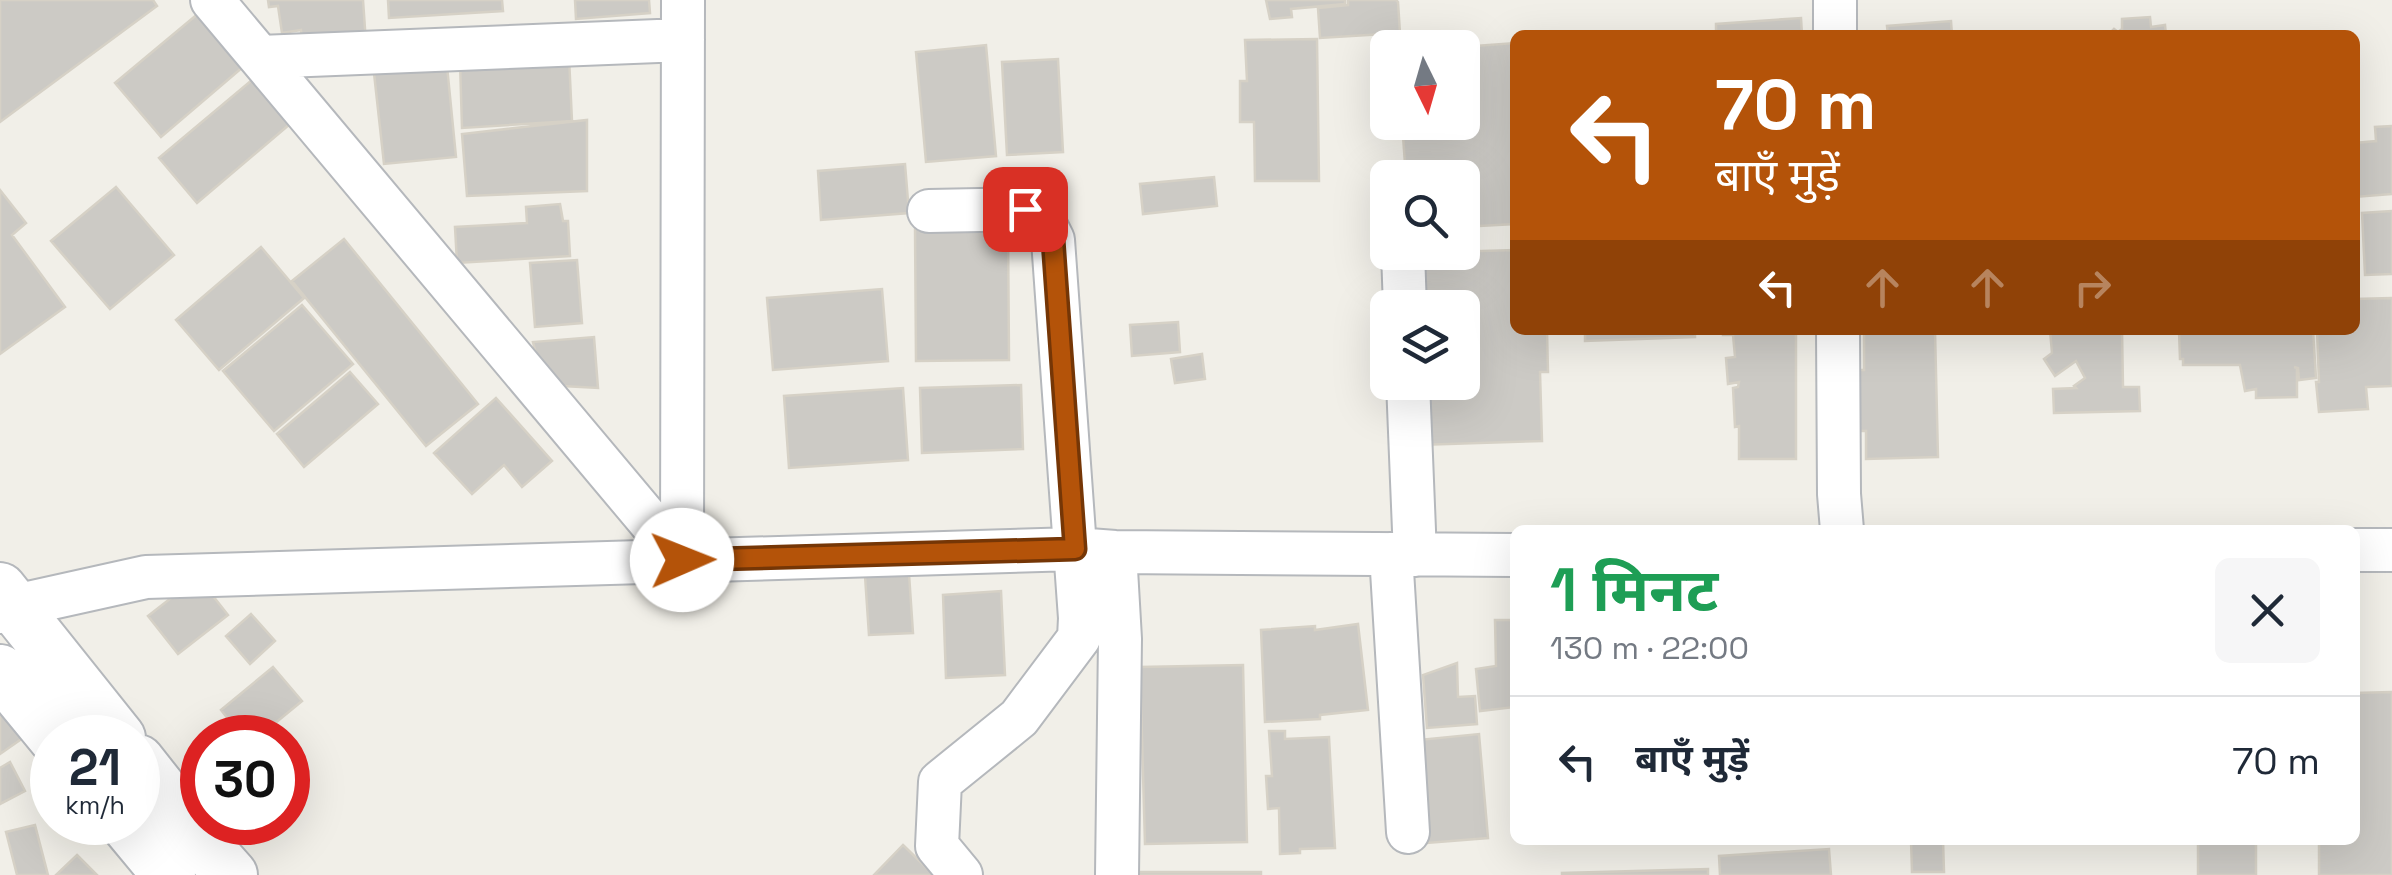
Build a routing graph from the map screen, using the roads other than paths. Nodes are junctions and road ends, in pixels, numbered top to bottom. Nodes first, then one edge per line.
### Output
1 (212, 0) edge
2 (1835, 0) edge
3 (683, 20) edge
4 (1835, 30) edge
5 (260, 57) junction
6 (929, 211) dead end
7 (1838, 335) edge
8 (1407, 400) edge
9 (1842, 525) edge
10 (2360, 550) edge
11 (2392, 550) edge
12 (1095, 551) junction
13 (1403, 554) junction
14 (1510, 554) edge
15 (682, 560) junction
16 (5, 602) edge
17 (1100, 638) junction
18 (0, 671) edge
19 (36, 715) edge
20 (100, 715) edge
21 (160, 800) edge
22 (1408, 832) dead end
23 (160, 844) edge
24 (198, 868) edge
25 (961, 875) edge
26 (1117, 875) edge

1 - 5 street
2 - 4 street
3 - 5 street
3 - 15 street
5 - 15 street
6 - 12 street
7 - 9 street
8 - 13 street
10 - 11 street
12 - 13 street
12 - 15 street
12 - 17 street
13 - 14 street
13 - 22 street
15 - 16 street
16 - 20 street
17 - 25 street
17 - 26 street
18 - 19 street
21 - 24 street
23 - 24 street

